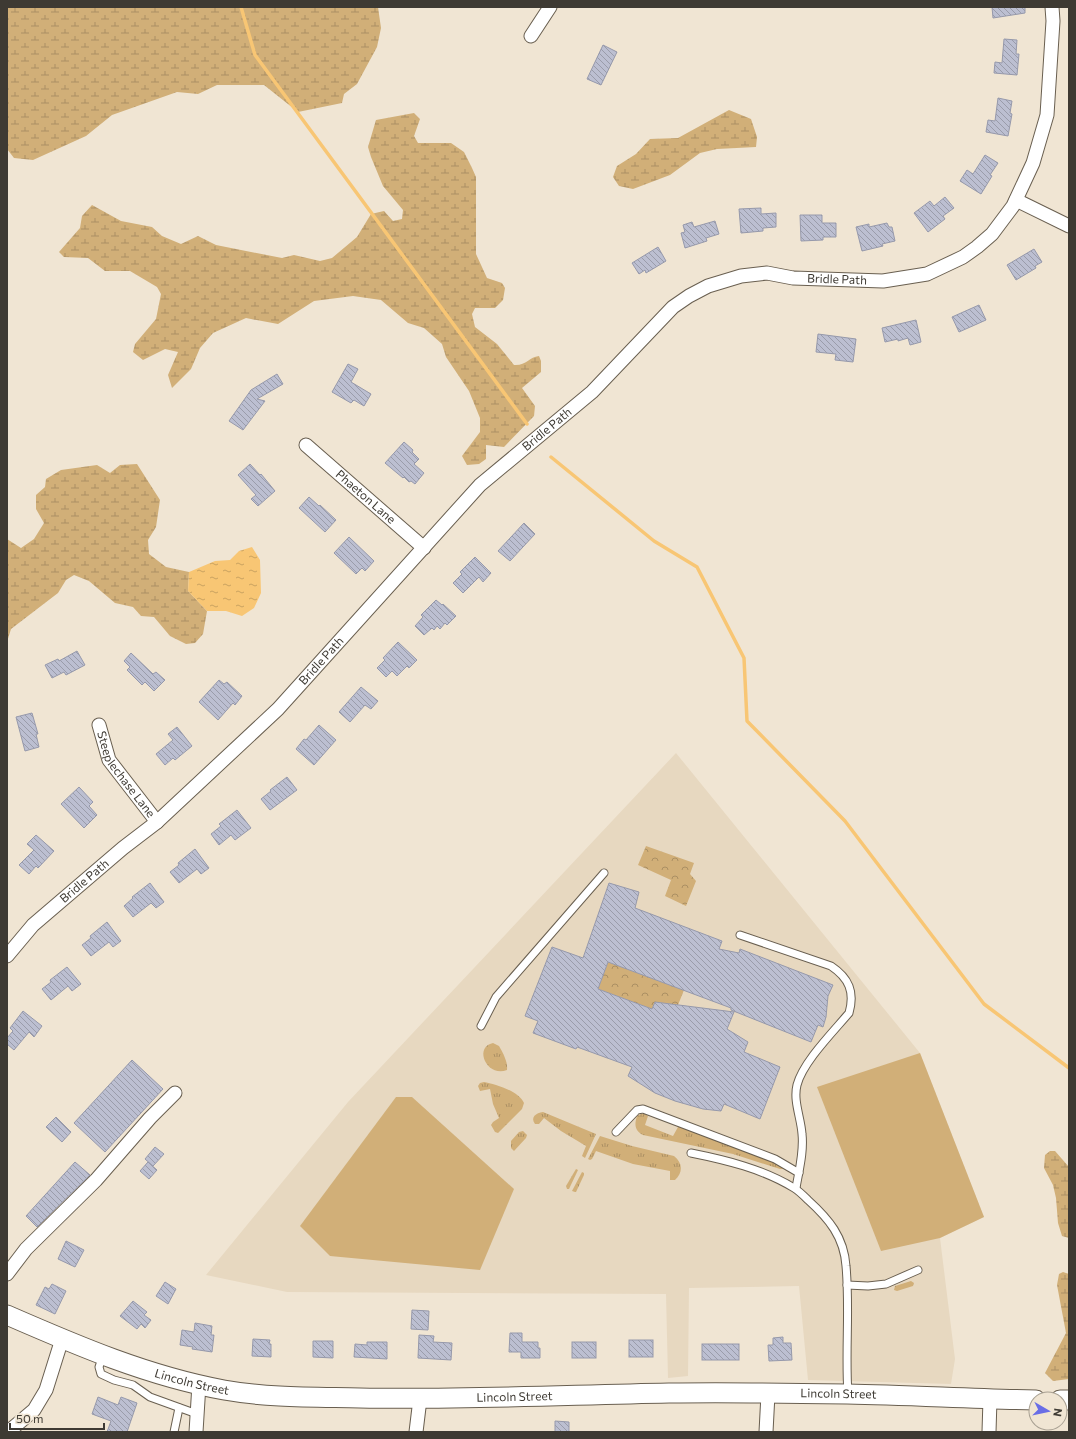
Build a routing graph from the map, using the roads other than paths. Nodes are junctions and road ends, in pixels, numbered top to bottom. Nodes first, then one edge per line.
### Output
1 (550, 7) edge
2 (1052, 7) edge
3 (530, 36) dead end
4 (1016, 200) junction
5 (1069, 226) edge
6 (306, 445) dead end
7 (424, 548) junction
8 (99, 724) dead end
9 (157, 822) junction
10 (604, 873) dead end
11 (740, 935) dead end
12 (7, 956) edge
13 (481, 1026) dead end
14 (175, 1094) dead end
15 (616, 1132) dead end
16 (691, 1153) dead end
17 (799, 1173) junction
18 (796, 1188) junction
19 (918, 1270) dead end
20 (7, 1274) edge
21 (847, 1285) junction
22 (7, 1315) edge
23 (62, 1339) junction
24 (103, 1356) junction
25 (199, 1384) junction
26 (768, 1394) junction
27 (848, 1394) junction
28 (420, 1399) junction
29 (990, 1399) junction
30 (1028, 1400) edge
31 (179, 1408) junction
32 (197, 1414) junction
33 (8, 1432) edge
34 (174, 1432) edge
35 (196, 1432) edge
36 (416, 1432) edge
37 (766, 1432) edge
38 (989, 1432) edge

1 - 3 street
2 - 4 street, Bridle Path
4 - 5 street
4 - 7 street, Bridle Path
6 - 7 street, Phaeton Lane
7 - 9 street, Bridle Path
8 - 9 street, Steeplechase Lane
9 - 12 street, Bridle Path
10 - 13 lane
11 - 17 lane
14 - 20 street
15 - 17 lane
16 - 18 lane
17 - 18 lane
18 - 21 lane
19 - 21 lane
21 - 27 lane
22 - 23 main road, Lincoln Street
23 - 24 main road, Lincoln Street
23 - 33 street
24 - 25 main road, Lincoln Street
24 - 31 lane
25 - 28 main road, Lincoln Street
25 - 32 street
26 - 27 main road, Lincoln Street
26 - 28 main road, Lincoln Street
26 - 37 street
27 - 29 main road, Lincoln Street
28 - 36 street
29 - 30 main road, Lincoln Street
29 - 38 street
31 - 32 lane
31 - 34 lane
32 - 35 street

